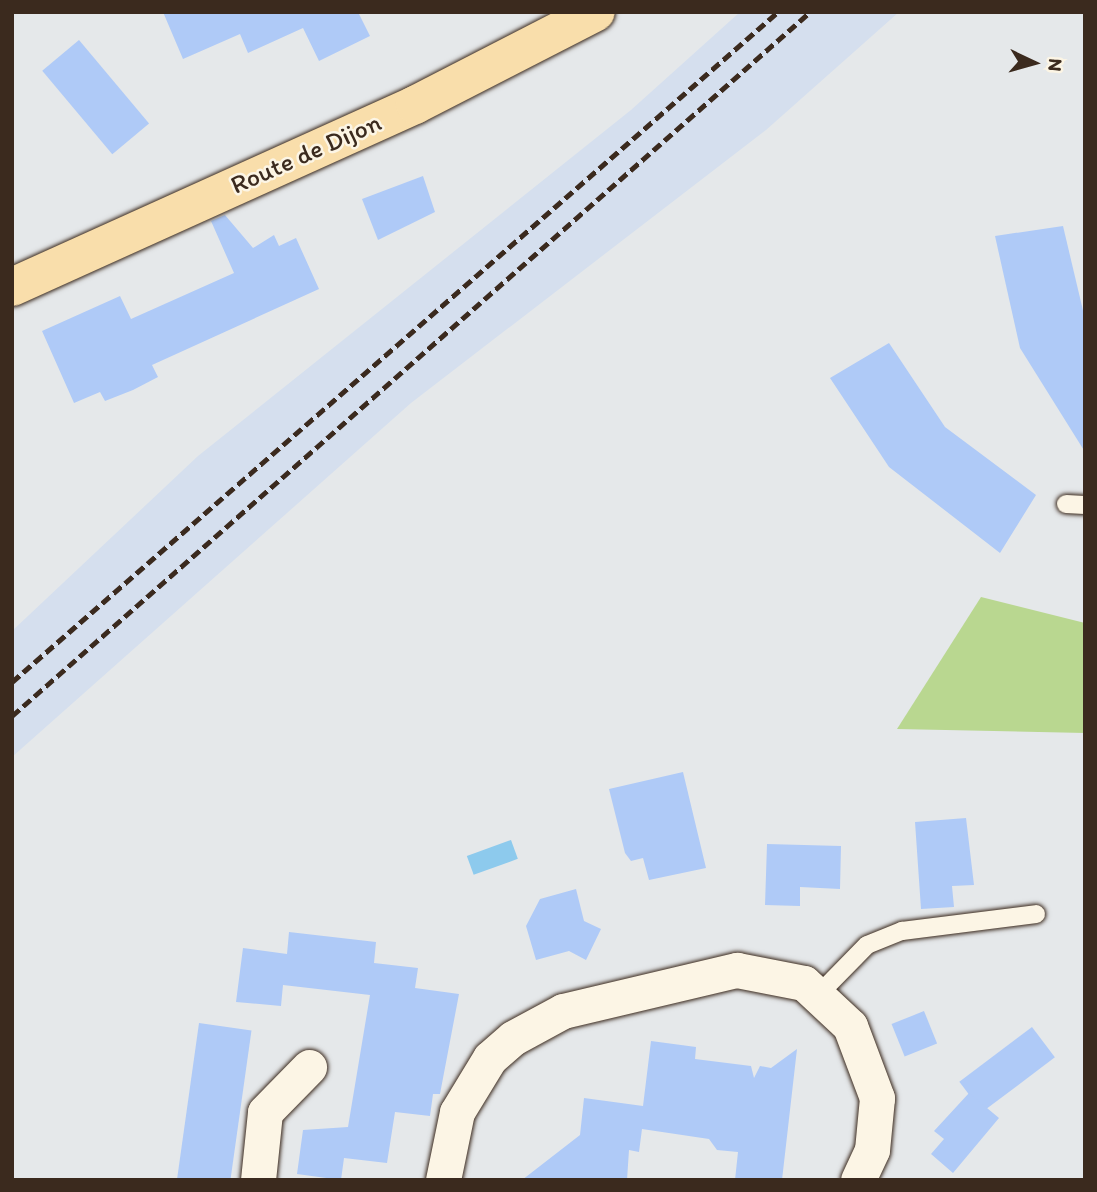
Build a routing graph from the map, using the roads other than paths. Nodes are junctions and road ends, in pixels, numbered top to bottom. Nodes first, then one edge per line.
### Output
1 (596, 12) edge
2 (12, 287) edge
3 (1066, 504) dead end
4 (1085, 505) edge
5 (1036, 914) dead end
6 (820, 993) junction
7 (309, 1067) dead end
8 (258, 1180) edge
9 (443, 1180) edge
10 (858, 1180) edge

1 - 2 main road, Route de Dijon
3 - 4 lane
5 - 6 lane
6 - 9 street
6 - 10 street
7 - 8 street

